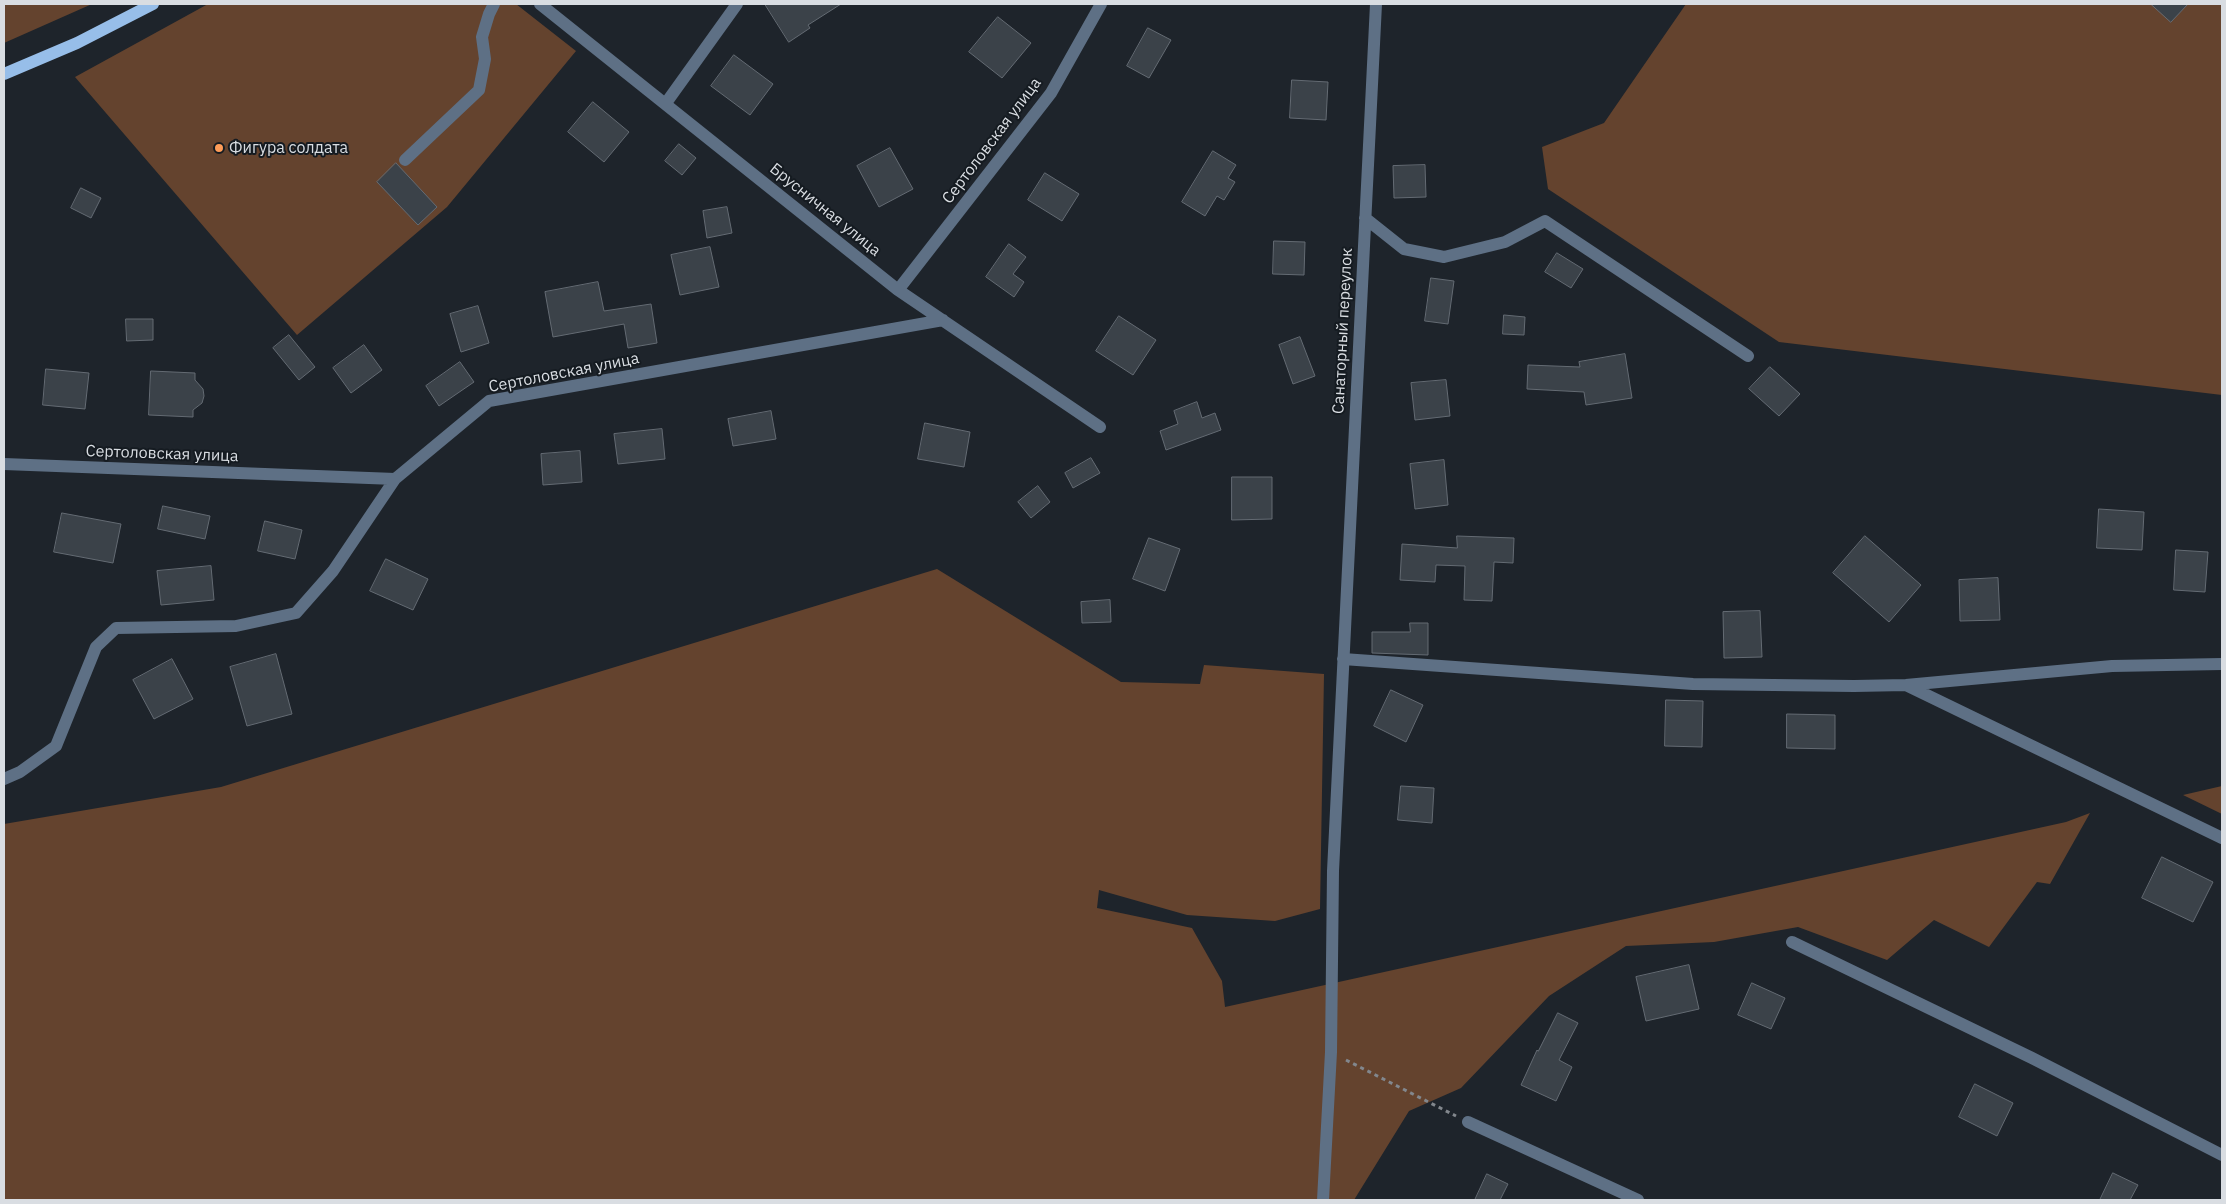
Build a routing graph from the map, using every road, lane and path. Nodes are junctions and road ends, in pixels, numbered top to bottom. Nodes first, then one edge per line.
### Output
1 (153, 4) edge
2 (494, 4) edge
3 (540, 4) edge
4 (737, 4) edge
5 (1101, 4) edge
6 (1376, 4) edge
7 (4, 74) edge
8 (666, 103) junction
9 (405, 160) dead end
10 (1365, 218) junction
11 (898, 290) junction
12 (943, 320) junction
13 (1748, 356) dead end
14 (1100, 427) dead end
15 (4, 464) edge
16 (396, 479) junction
17 (1343, 659) junction
18 (2222, 664) edge
19 (1906, 685) junction
20 (4, 779) edge
21 (2222, 838) edge
22 (1792, 942) dead end
23 (1332, 1052) junction
24 (1468, 1122) joint
25 (2222, 1155) edge
26 (1323, 1200) edge
27 (1638, 1200) edge

1 - 7 main road
2 - 9 street
3 - 8 street, Брусничная улица
4 - 8 street
5 - 11 street, Сертоловская улица
6 - 10 street, Санаторный переулок
8 - 11 street, Брусничная улица
10 - 13 street
10 - 17 street, Санаторный переулок
11 - 12 street, Брусничная улица
12 - 14 street, Брусничная улица
12 - 16 street, Сертоловская улица
15 - 16 street, Сертоловская улица
16 - 20 street
17 - 19 street
17 - 23 street, Санаторный переулок
18 - 19 street
19 - 21 street
22 - 25 street
23 - 24 path
23 - 26 street, Санаторный переулок
24 - 27 street

